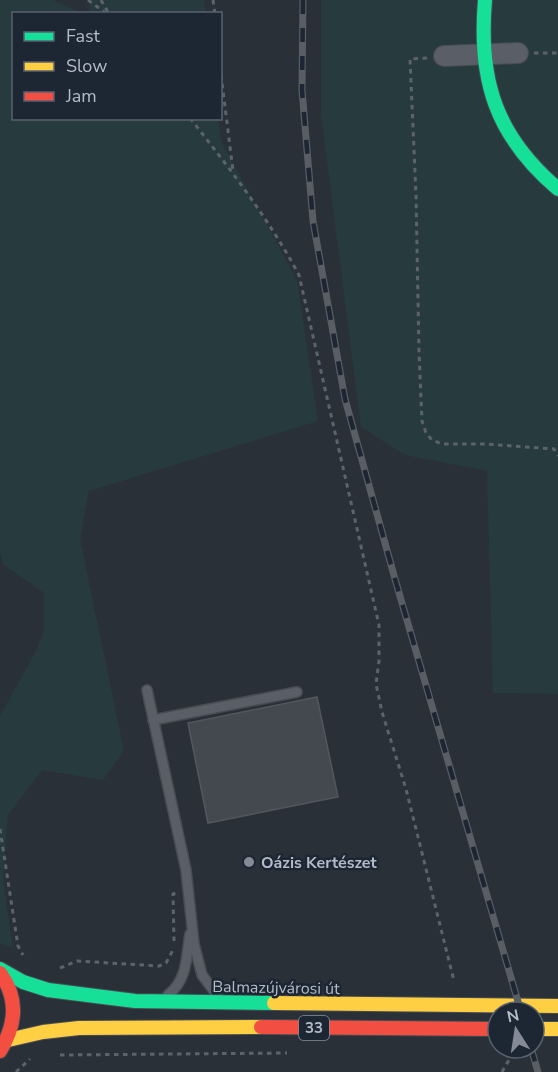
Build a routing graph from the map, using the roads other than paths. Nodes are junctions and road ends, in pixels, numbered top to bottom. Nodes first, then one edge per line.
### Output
1 (485, 0) edge
2 (483, 53) junction
3 (518, 53) road end
4 (444, 56) road end
5 (558, 189) edge
6 (147, 690) dead end
7 (297, 692) dead end
8 (153, 720) junction
9 (191, 929) junction
10 (0, 971) edge
11 (145, 1001) junction
12 (230, 1004) junction
13 (558, 1006) edge
14 (486, 1029) edge
15 (4, 1046) edge

1 - 2 main road
2 - 3 street
2 - 4 street
2 - 5 main road
6 - 8 lane
7 - 8 lane
8 - 9 lane
9 - 11 lane
9 - 12 lane
10 - 11 main road, Balmazújvárosi út / 33
10 - 15 main road, 33
11 - 12 main road, Balmazújvárosi út / 33
12 - 13 main road, Balmazújvárosi út / 33
14 - 15 main road, 33

